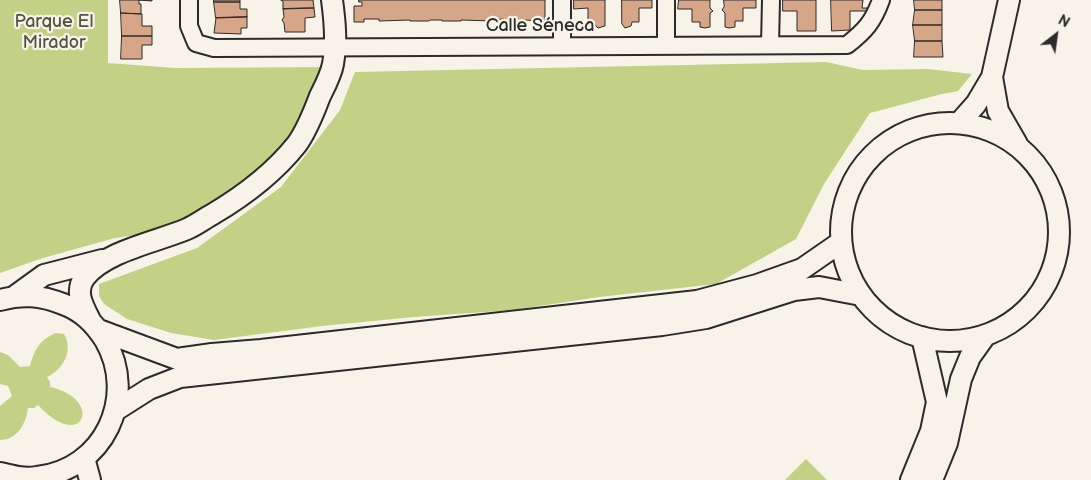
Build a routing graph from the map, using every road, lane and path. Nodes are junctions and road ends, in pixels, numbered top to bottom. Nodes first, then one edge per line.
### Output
1 (189, 0) edge
2 (332, 0) edge
3 (562, 0) edge
4 (666, 0) edge
5 (771, 0) edge
6 (881, 0) edge
7 (1009, 0) edge
8 (770, 45) junction
9 (335, 46) junction
10 (562, 46) junction
11 (666, 46) junction
12 (992, 77) junction
13 (960, 122) junction
14 (1018, 146) junction
15 (841, 242) junction
16 (106, 259) junction
17 (860, 295) junction
18 (8, 298) edge
19 (94, 325) junction
20 (985, 336) junction
21 (922, 337) junction
22 (116, 410) junction
23 (84, 458) junction
24 (0, 472) edge
25 (22, 479) edge
26 (90, 480) edge
27 (911, 480) edge
28 (932, 480) edge

1 - 9 street, Calle Séneca
2 - 9 street
3 - 10 street
4 - 11 street
5 - 8 street
6 - 8 street, Calle Séneca
7 - 12 street
8 - 11 street, Calle Séneca
9 - 10 street, Calle Séneca
9 - 16 street
10 - 11 street, Calle Séneca
12 - 13 street
12 - 14 street
13 - 14 street
13 - 15 street
14 - 20 street
15 - 17 street
15 - 19 street
16 - 18 street
16 - 19 street
17 - 21 street
17 - 22 street
18 - 19 street
19 - 22 street
20 - 21 street
20 - 28 street
21 - 27 street
22 - 23 street
23 - 25 street
23 - 26 street
24 - 25 street

